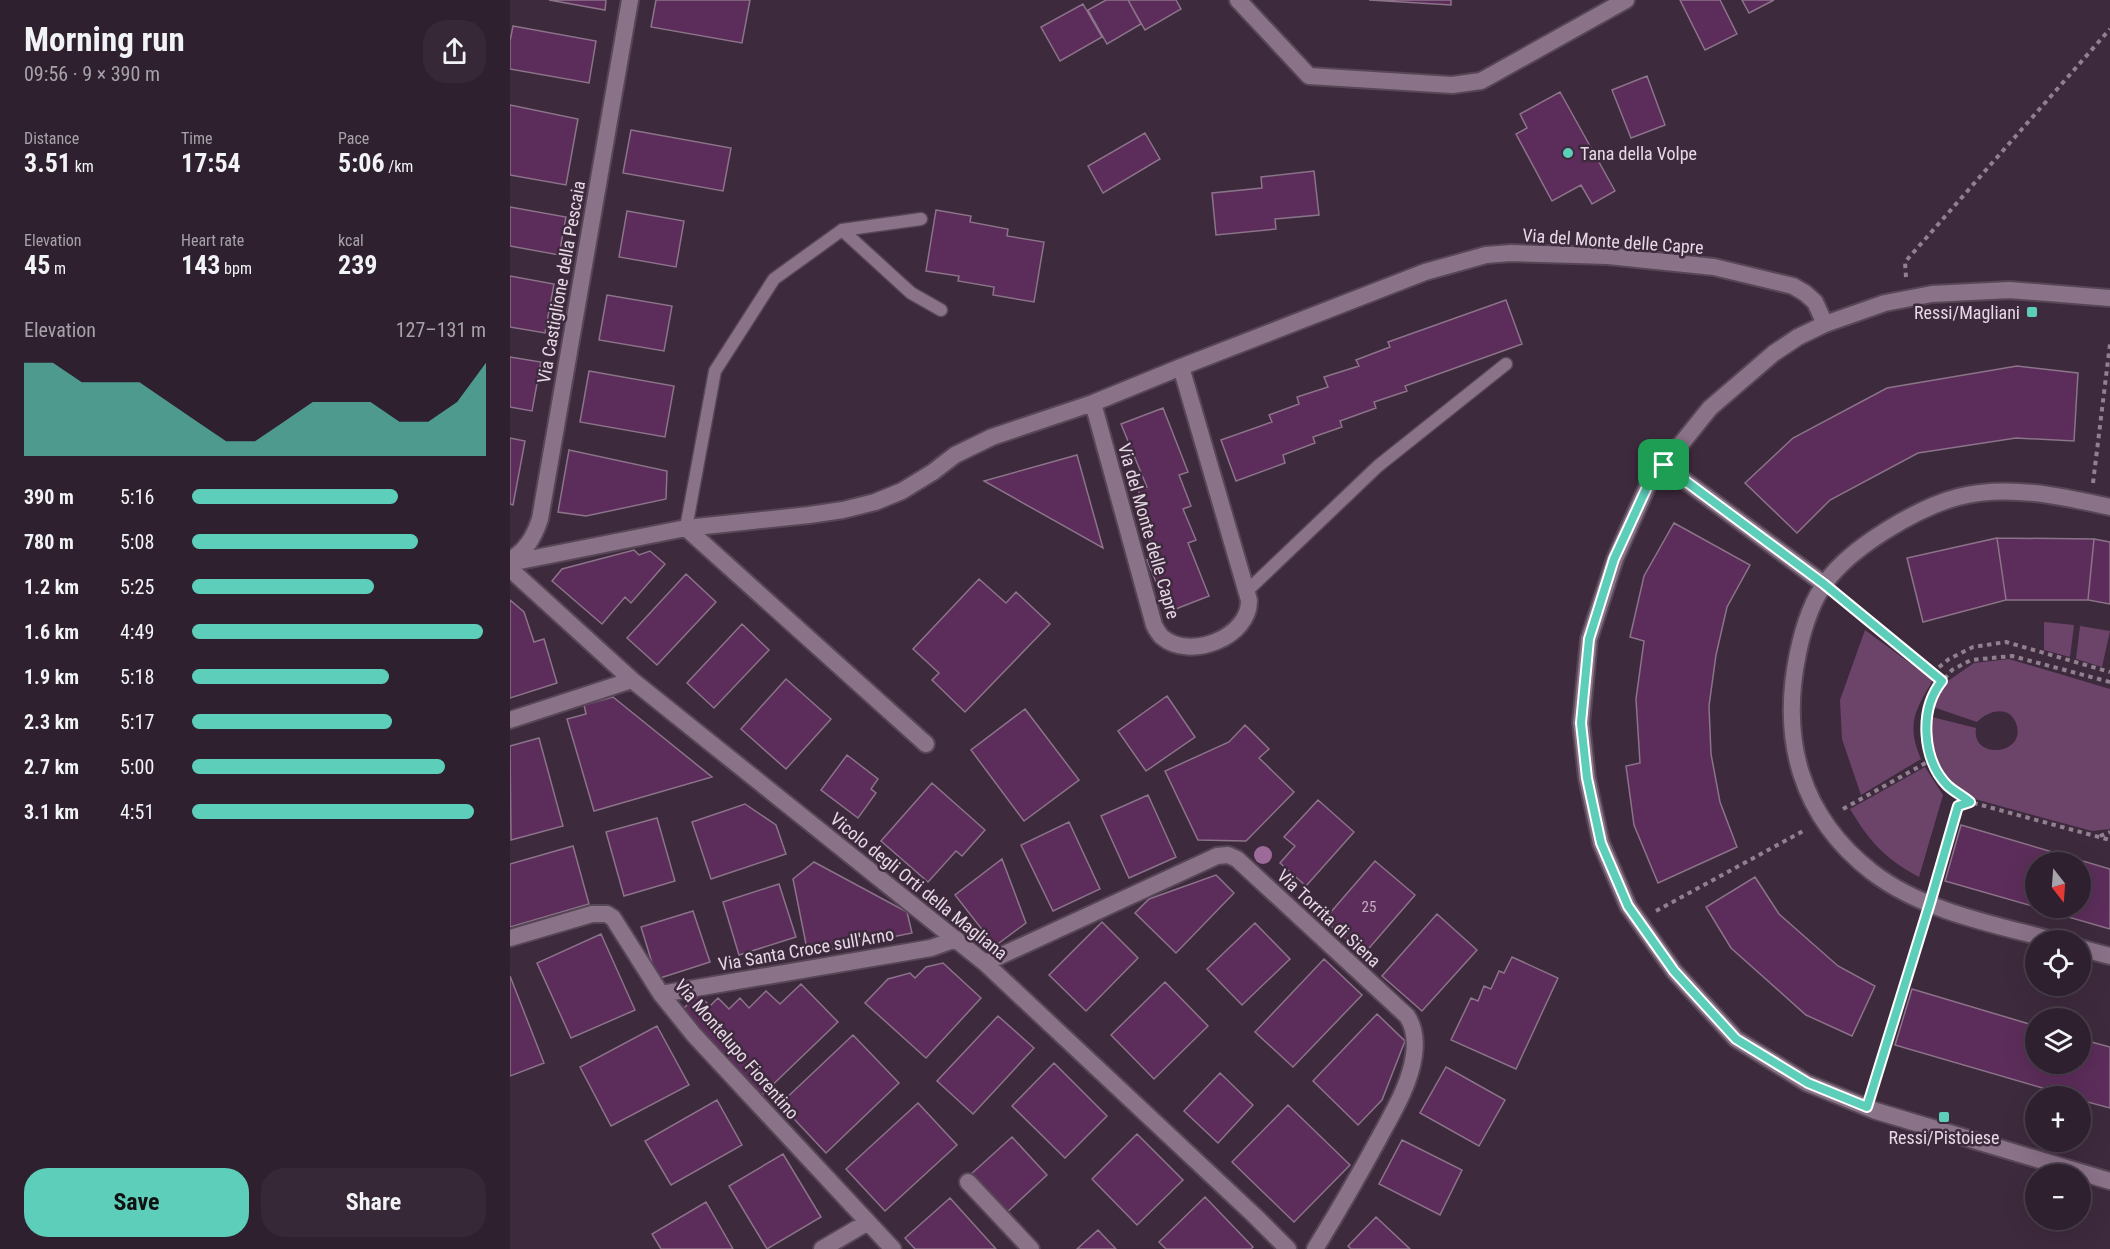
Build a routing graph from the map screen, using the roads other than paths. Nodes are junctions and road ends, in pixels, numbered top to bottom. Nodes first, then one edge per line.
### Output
1 (630, 0) edge
2 (1238, 0) edge
3 (1626, 0) edge
4 (921, 219) dead end
5 (842, 230) junction
6 (2110, 298) edge
7 (941, 310) dead end
8 (1825, 324) junction
9 (1506, 364) dead end
10 (1181, 367) junction
11 (1093, 403) junction
12 (1664, 465) junction
13 (2110, 507) edge
14 (686, 528) junction
15 (510, 561) edge
16 (510, 569) edge
17 (1824, 584) junction
18 (1247, 591) junction
19 (632, 680) junction
20 (510, 720) edge
21 (926, 744) dead end
22 (2025, 932) edge
23 (510, 939) edge
24 (956, 939) junction
25 (2091, 951) edge
26 (2110, 956) edge
27 (985, 963) junction
28 (661, 994) junction
29 (969, 1182) dead end
30 (2110, 1182) edge
31 (868, 1222) junction
32 (822, 1249) edge
33 (893, 1249) edge
34 (1031, 1249) edge
35 (1288, 1249) edge
36 (1315, 1249) edge

1 - 15 street, Via Castiglione della Pescaia
2 - 3 street
4 - 5 lane
5 - 7 lane
5 - 14 lane
6 - 8 street
8 - 10 street, Via del Monte delle Capre
8 - 12 street
9 - 18 lane
10 - 11 street, Via del Monte delle Capre
10 - 18 street, Via del Monte delle Capre
11 - 14 street, Via del Monte delle Capre
11 - 18 street, Via del Monte delle Capre
12 - 17 street
12 - 30 street
13 - 17 street
14 - 15 street, Via del Monte delle Capre
14 - 21 street
16 - 19 street, Vicolo degli Orti della Magliana
17 - 22 street
19 - 20 street
19 - 24 street, Vicolo degli Orti della Magliana
23 - 28 street, Via Montelupo Fiorentino
24 - 27 street, Vicolo degli Orti della Magliana
24 - 28 street, Via Santa Croce sull'Arno
25 - 26 street
27 - 35 street, Vicolo degli Orti della Magliana
27 - 36 street, Via Torrita di Siena
28 - 31 street, Via Montelupo Fiorentino
29 - 34 street
31 - 32 street
31 - 33 street, Via Montelupo Fiorentino

